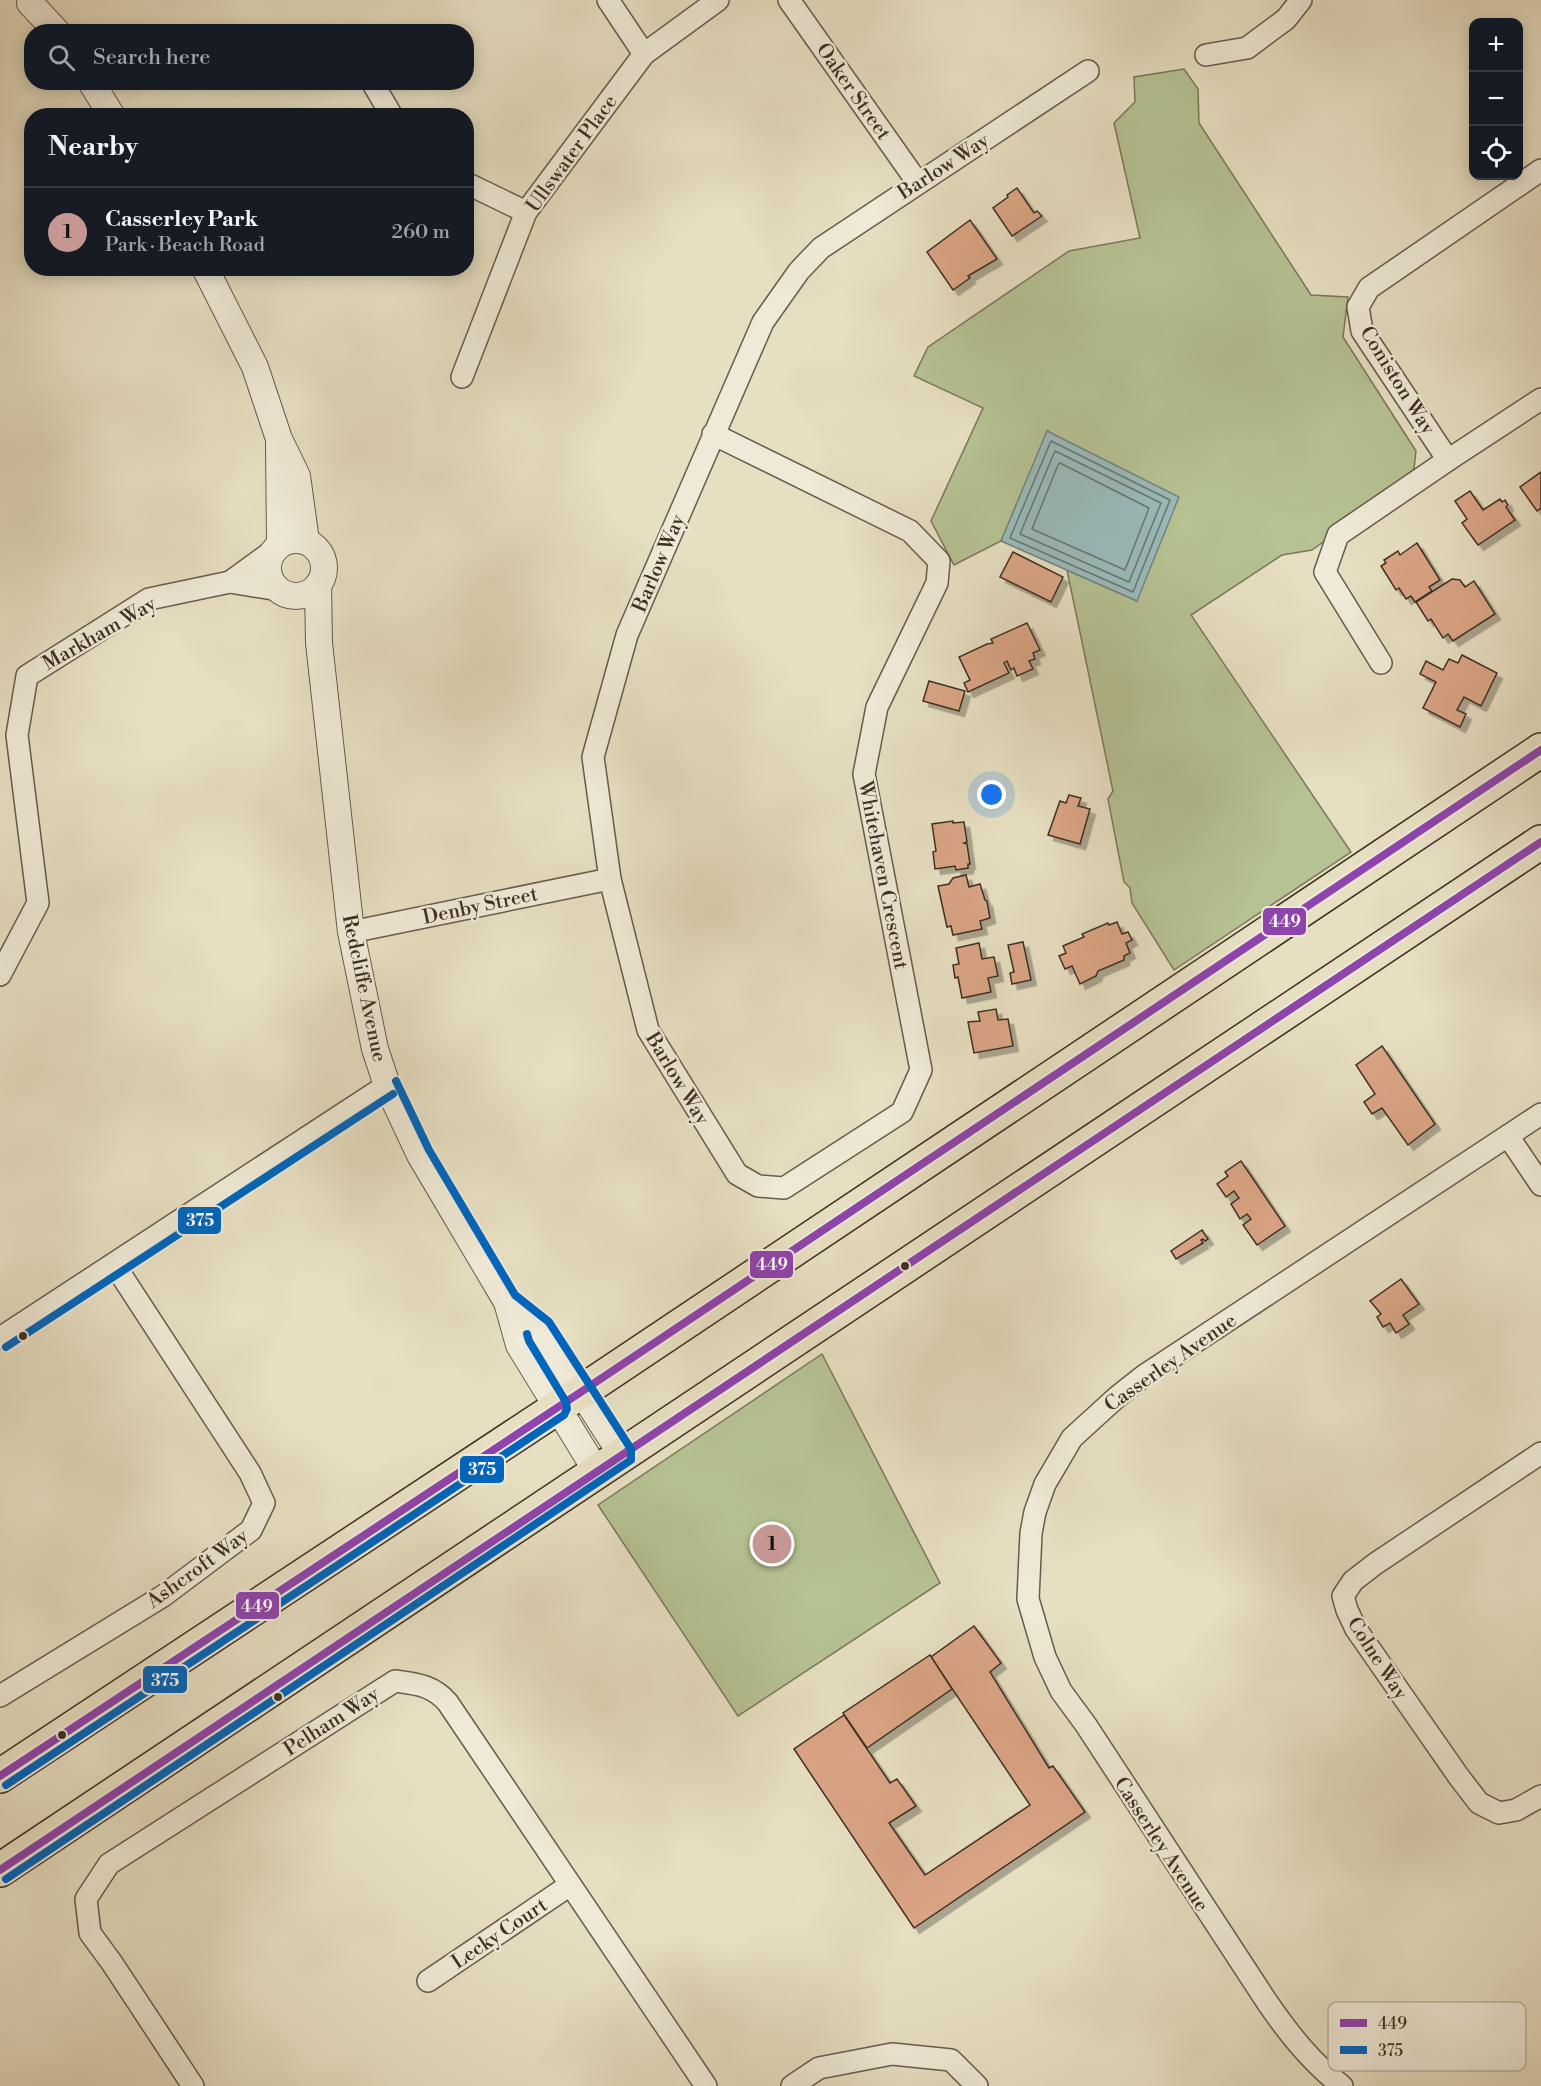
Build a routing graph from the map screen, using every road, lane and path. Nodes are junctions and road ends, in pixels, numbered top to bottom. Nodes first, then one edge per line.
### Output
1 (608, 0) edge
2 (718, 0) edge
3 (789, 0) edge
4 (1302, 0) edge
5 (33, 1) edge
6 (52, 24) edge
7 (644, 54) junction
8 (1206, 55) dead end
9 (1088, 71) dead end
10 (96, 90) edge
11 (377, 90) edge
12 (107, 108) edge
13 (387, 108) edge
14 (1541, 170) edge
15 (918, 183) junction
16 (474, 187) edge
17 (526, 212) junction
18 (209, 276) edge
19 (462, 377) dead end
20 (1541, 399) edge
21 (713, 434) junction
22 (279, 439) junction
23 (1448, 460) junction
24 (306, 541) junction
25 (277, 547) junction
26 (230, 582) junction
27 (318, 585) junction
28 (282, 592) junction
29 (319, 643) junction
30 (1381, 663) dead end
31 (1541, 750) edge
32 (1541, 842) edge
33 (610, 879) junction
34 (351, 932) junction
35 (0, 975) edge
36 (387, 1084) junction
37 (1541, 1114) edge
38 (1508, 1136) junction
39 (1541, 1185) edge
40 (758, 1186) joint
41 (114, 1264) junction
42 (0, 1338) edge
43 (569, 1399) junction
44 (1541, 1453) edge
45 (610, 1463) junction
46 (0, 1696) edge
47 (0, 1776) edge
48 (1541, 1796) edge
49 (0, 1869) edge
50 (570, 1885) junction
51 (428, 1981) dead end
52 (193, 2086) edge
53 (706, 2086) edge
54 (792, 2086) edge
55 (977, 2086) edge
56 (1342, 2086) edge

1 - 7 street
2 - 7 street, Ullswater Place
3 - 15 street, Oaker Street
4 - 8 street
5 - 6 street
7 - 17 street, Ullswater Place
9 - 15 street, Barlow Way
10 - 12 street
11 - 13 street
14 - 23 street, Coniston Way
15 - 21 street, Barlow Way
16 - 17 street
17 - 19 street, Ullswater Place
18 - 22 street
20 - 23 street
21 - 33 street, Barlow Way
21 - 40 street, Whitehaven Crescent
22 - 24 street
22 - 25 street
23 - 30 street
24 - 25 street
24 - 27 street
25 - 26 street, Markham Way
25 - 28 street
26 - 28 street, Markham Way
26 - 35 street, Markham Way
27 - 28 street
27 - 29 street, Redcliffe Avenue
28 - 29 street, Redcliffe Avenue
29 - 34 street, Redcliffe Avenue
31 - 43 main road
32 - 45 main road
33 - 34 street, Denby Street
33 - 40 street, Barlow Way
34 - 36 street, Redcliffe Avenue
36 - 41 street
36 - 43 street, Redcliffe Avenue
37 - 38 street, Casserley Avenue
38 - 39 street
38 - 56 street, Casserley Avenue
41 - 42 street
41 - 46 street, Ashcroft Way
43 - 45 street, Redcliffe Avenue
43 - 47 main road
44 - 48 street, Colne Way
45 - 49 main road
50 - 51 street, Lecky Court
50 - 52 street, Pelham Way
50 - 53 street, Pelham Way
54 - 55 street

